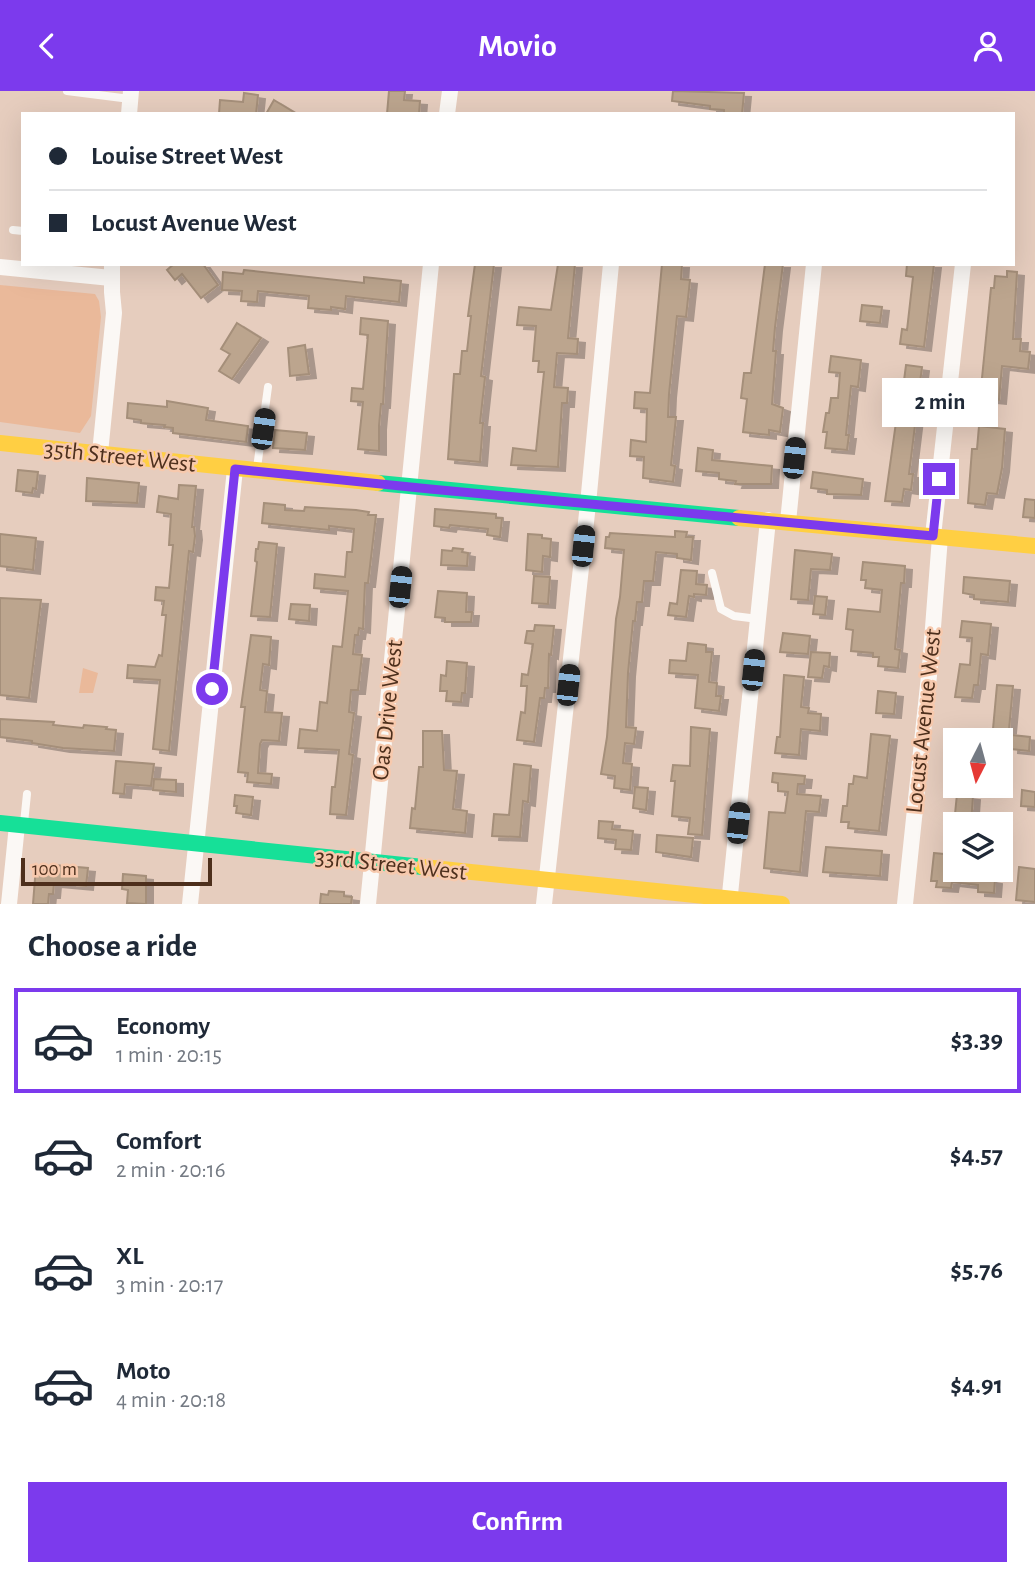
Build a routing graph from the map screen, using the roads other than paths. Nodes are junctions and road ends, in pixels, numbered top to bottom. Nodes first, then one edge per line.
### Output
1 (67, 91) edge
2 (450, 91) edge
3 (130, 101) edge
4 (447, 112) edge
5 (13, 230) dead end
6 (21, 231) edge
7 (431, 266) edge
8 (611, 266) edge
9 (814, 266) edge
10 (963, 266) edge
11 (0, 267) edge
12 (112, 271) edge
13 (268, 387) dead end
14 (0, 443) edge
15 (100, 453) junction
16 (235, 469) junction
17 (257, 471) junction
18 (410, 486) junction
19 (588, 504) junction
20 (768, 520) junction
21 (788, 522) junction
22 (936, 537) junction
23 (1035, 546) edge
24 (712, 573) dead end
25 (758, 619) junction
26 (27, 794) dead end
27 (0, 823) edge
28 (20, 826) junction
29 (196, 844) junction
30 (372, 862) junction
31 (547, 879) junction
32 (730, 902) edge
33 (9, 904) edge
34 (190, 904) edge
35 (368, 904) edge
36 (544, 904) edge
37 (782, 904) edge
38 (905, 904) edge

1 - 3 lane
2 - 4 street
5 - 6 lane
7 - 18 street, Oas Drive West
8 - 19 street
9 - 21 street
10 - 22 street, Locust Avenue West
11 - 12 street
12 - 15 street
13 - 17 lane
14 - 15 street, 35th Street West
15 - 16 street, 35th Street West
16 - 17 street, 35th Street West
16 - 29 street
17 - 18 street, 35th Street West
18 - 19 street, 35th Street West
18 - 30 street, Oas Drive West
19 - 20 street, 35th Street West
19 - 31 street
20 - 21 street, 35th Street West
20 - 25 street
21 - 22 street, 35th Street West
22 - 23 street, 35th Street West
22 - 38 street, Locust Avenue West
24 - 25 lane
25 - 32 street
26 - 28 lane
27 - 28 street, 33rd Street West
28 - 29 street, 33rd Street West
28 - 33 street
29 - 30 street, 33rd Street West
29 - 34 street
30 - 31 street, 33rd Street West
30 - 35 street, Oas Drive West
31 - 32 street, 33rd Street West
31 - 36 street
32 - 37 street, 33rd Street West

